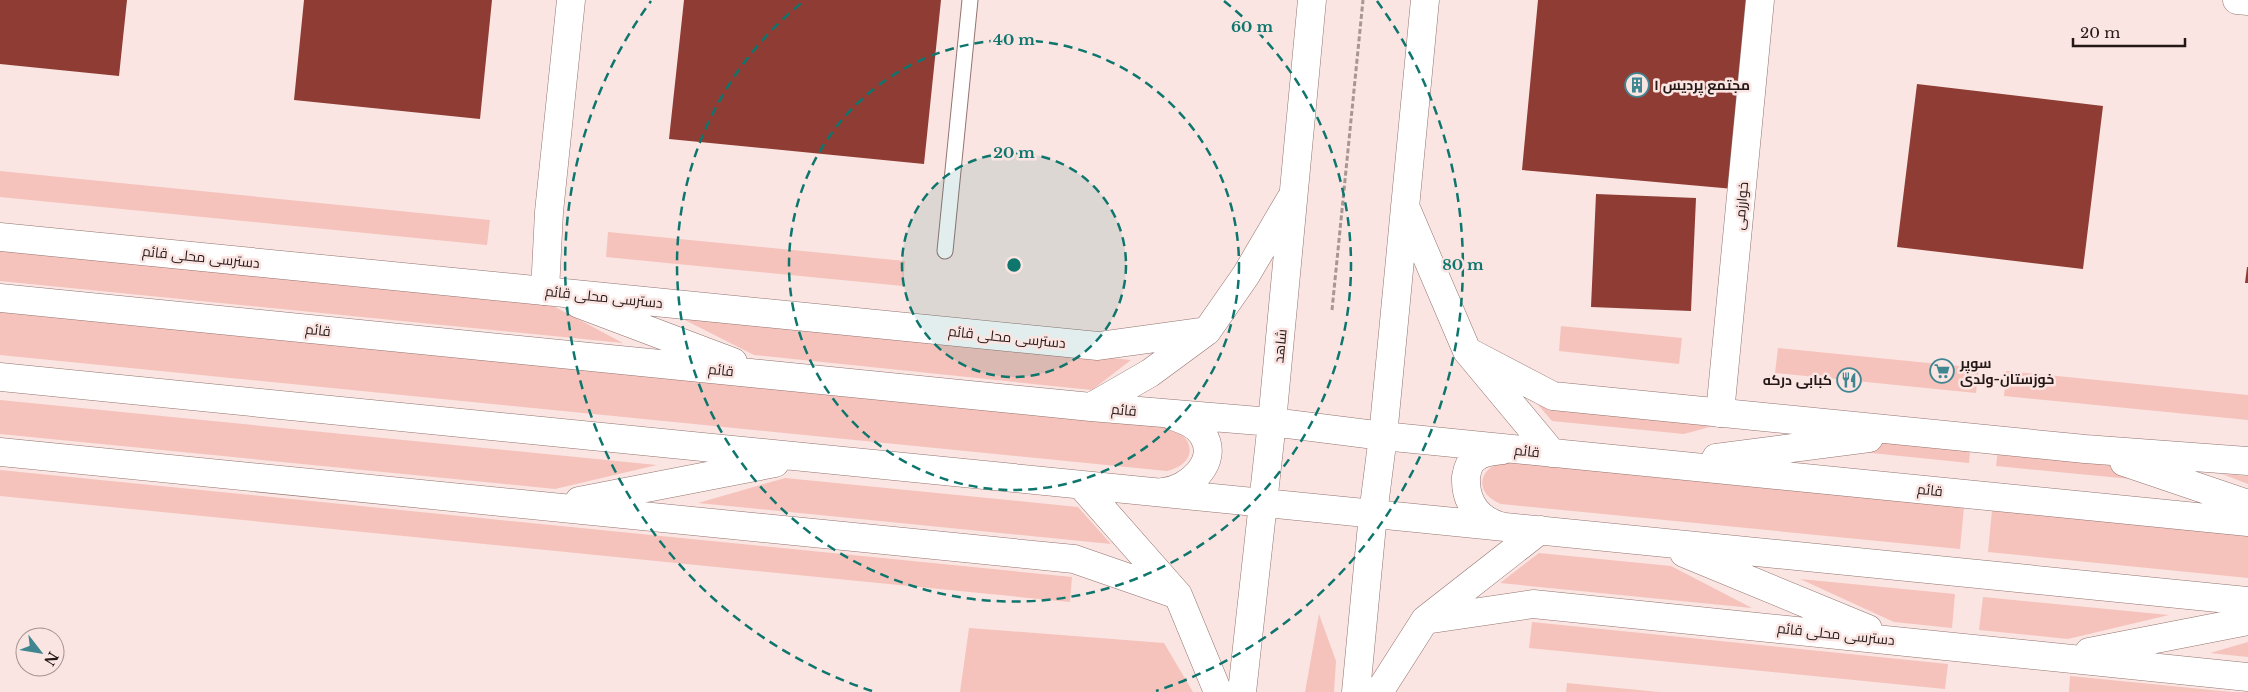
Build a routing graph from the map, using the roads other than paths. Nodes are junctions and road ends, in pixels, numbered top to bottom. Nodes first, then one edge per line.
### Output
1 (570, 0) edge
2 (970, 0) edge
3 (1312, 0) edge
4 (1425, 0) edge
5 (1760, 0) edge
6 (2237, 0) edge
7 (2248, 1) edge
8 (1294, 193) junction
9 (1404, 203) junction
10 (0, 237) edge
11 (945, 251) dead end
12 (545, 291) junction
13 (0, 298) edge
14 (1207, 331) junction
15 (1468, 351) junction
16 (767, 374) junction
17 (0, 377) edge
18 (1092, 407) junction
19 (1720, 413) junction
20 (1169, 414) junction
21 (1272, 422) junction
22 (1915, 432) junction
23 (1384, 436) junction
24 (1514, 449) junction
25 (2085, 449) junction
26 (0, 452) edge
27 (1552, 454) junction
28 (804, 457) junction
29 (2248, 462) edge
30 (1668, 464) junction
31 (1081, 485) junction
32 (1159, 492) junction
33 (1264, 502) junction
34 (2248, 504) edge
35 (551, 507) junction
36 (1373, 514) junction
37 (2248, 522) edge
38 (1504, 527) junction
39 (1540, 530) junction
40 (1657, 542) junction
41 (1178, 595) junction
42 (2248, 601) edge
43 (1425, 620) junction
44 (2248, 621) edge
45 (1895, 640) junction
46 (2063, 657) junction
47 (2248, 677) edge
48 (1218, 692) edge
49 (1242, 692) edge
50 (1356, 692) edge
51 (1379, 692) edge

1 - 12 main road
2 - 11 lane
3 - 8 main road, شاهد
4 - 9 main road
5 - 19 main road, خوارزمی
6 - 7 main road
8 - 14 main road
8 - 21 main road, شاهد
9 - 15 main road
9 - 23 main road
10 - 12 main road, دسترسی محلی قائم
12 - 14 main road, دسترسی محلی قائم
12 - 16 main road
13 - 16 main road, قائم
14 - 18 main road
15 - 19 main road
15 - 27 main road
16 - 18 main road, قائم
17 - 28 main road
18 - 20 main road, قائم
19 - 22 main road
20 - 21 main road, قائم
20 - 32 main road
21 - 23 main road, قائم
21 - 33 main road, شاهد
22 - 25 main road
22 - 30 main road
23 - 24 main road, قائم
23 - 36 main road
24 - 27 main road, قائم
24 - 38 main road
25 - 29 main road
25 - 34 main road
26 - 35 main road
27 - 30 main road, قائم
28 - 31 main road
28 - 35 main road
30 - 37 main road, قائم
31 - 32 main road
31 - 41 main road
32 - 33 main road
33 - 36 main road
33 - 49 main road, شاهد
35 - 41 main road
36 - 38 main road
36 - 50 main road
38 - 39 main road
39 - 40 main road
39 - 43 main road
40 - 42 main road
40 - 45 main road
41 - 48 main road
43 - 45 main road, دسترسی محلی قائم
43 - 51 main road
44 - 46 main road
45 - 46 main road, دسترسی محلی قائم
46 - 47 main road, دسترسی محلی قائم

